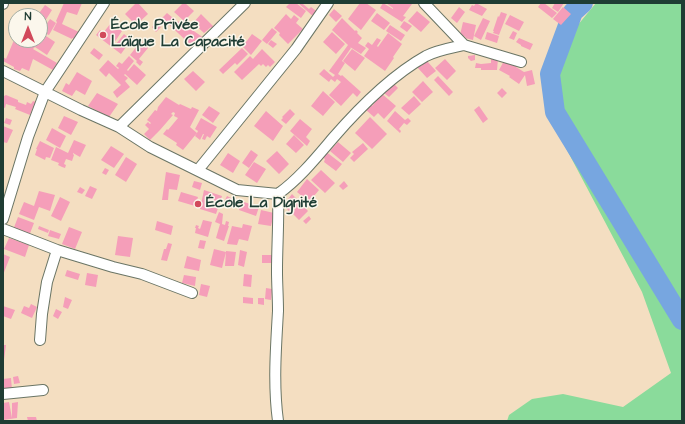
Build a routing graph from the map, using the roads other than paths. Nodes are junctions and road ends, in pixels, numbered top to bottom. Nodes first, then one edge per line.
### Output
1 (104, 3) edge
2 (245, 3) edge
3 (328, 3) edge
4 (424, 3) edge
5 (464, 45) junction
6 (521, 62) dead end
7 (3, 71) edge
8 (45, 92) junction
9 (118, 127) junction
10 (198, 170) junction
11 (278, 194) junction
12 (3, 219) edge
13 (3, 229) edge
14 (57, 250) junction
15 (192, 293) dead end
16 (40, 340) dead end
17 (43, 390) dead end
18 (3, 394) edge
19 (278, 421) edge

1 - 8 street
2 - 9 street
3 - 10 street
4 - 5 street
5 - 6 street
5 - 11 street
7 - 8 street
8 - 9 street
8 - 12 street
9 - 10 street
10 - 11 street
11 - 19 street
13 - 14 street
14 - 15 street
14 - 16 street
17 - 18 street

